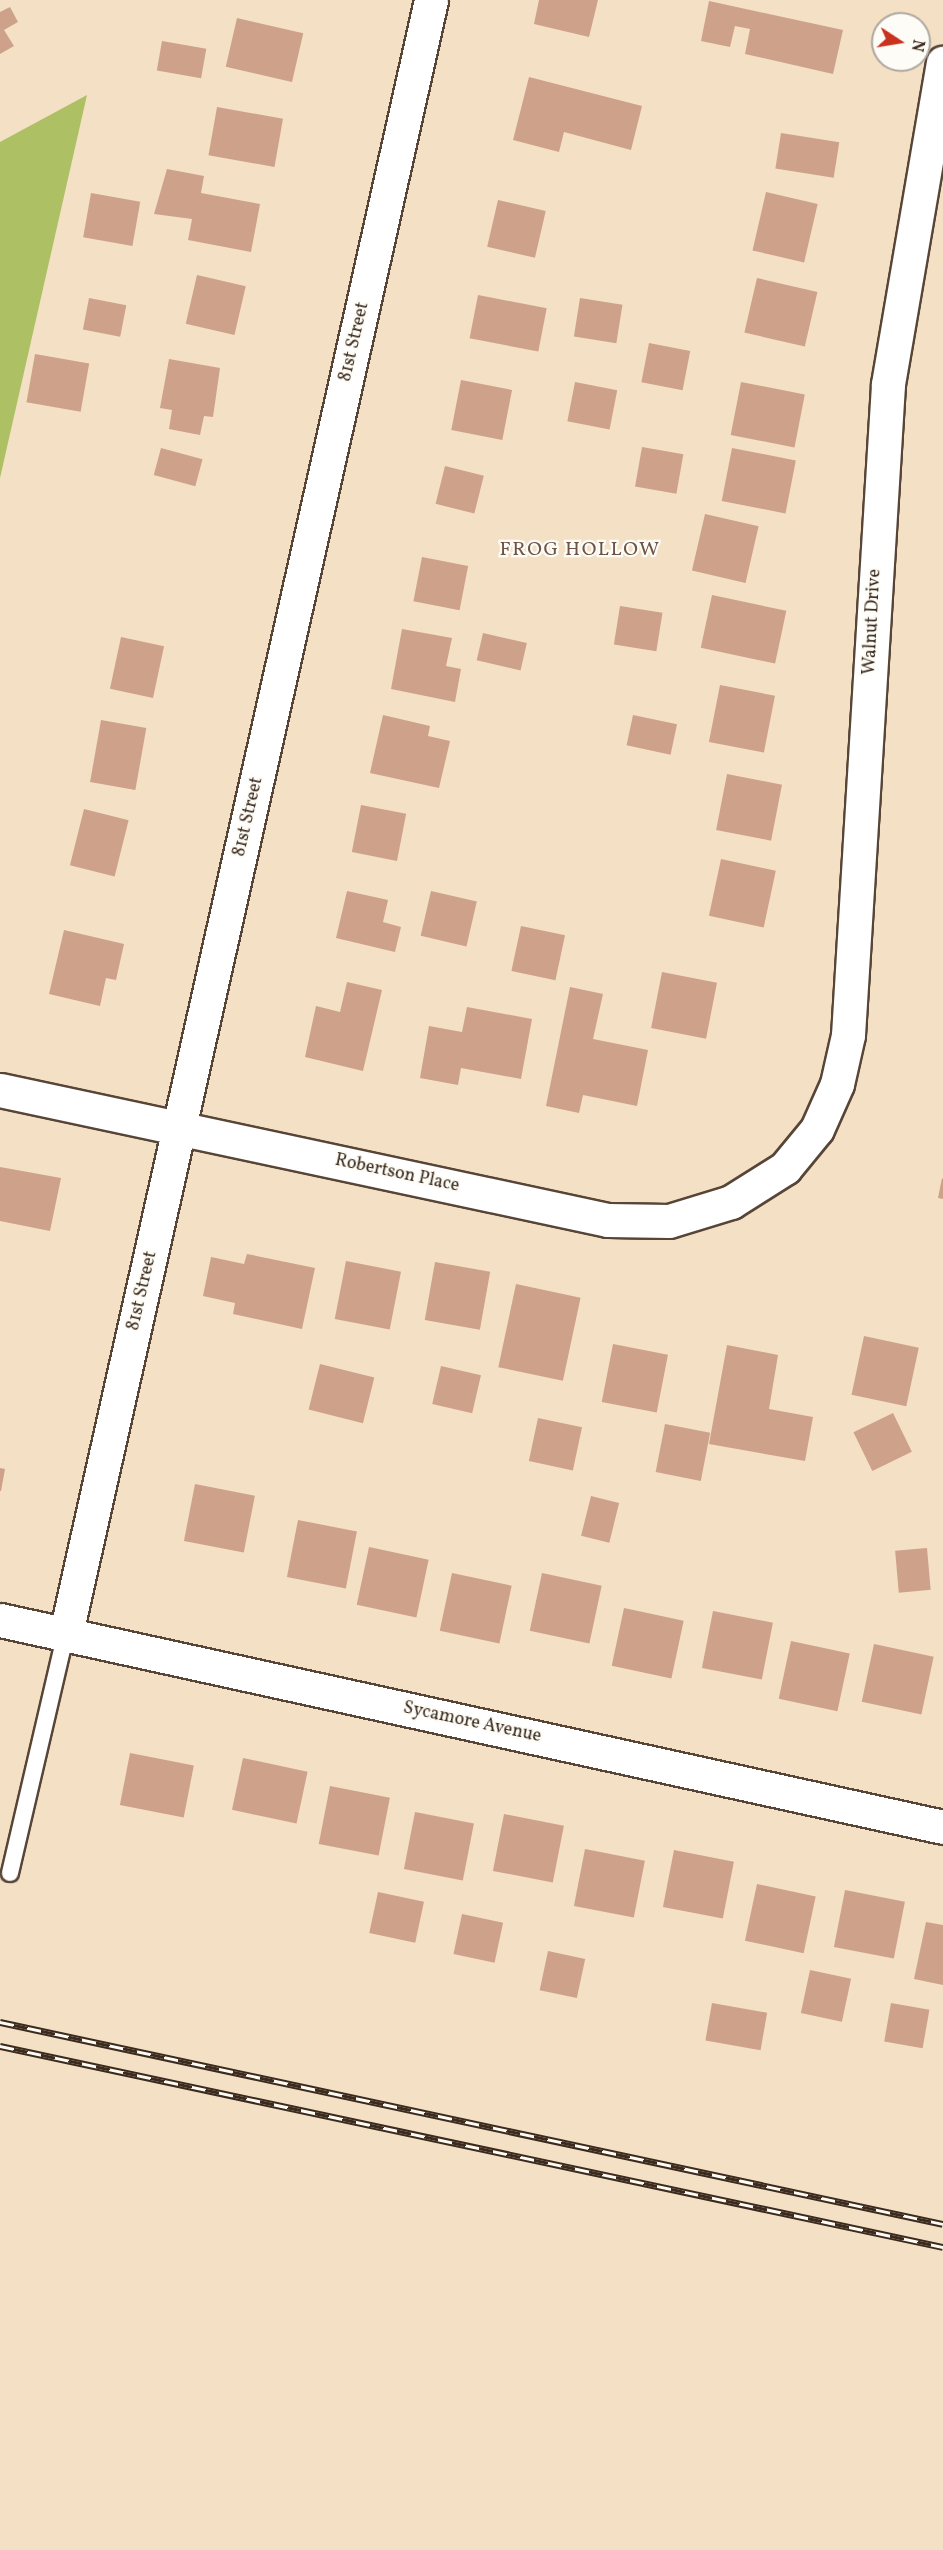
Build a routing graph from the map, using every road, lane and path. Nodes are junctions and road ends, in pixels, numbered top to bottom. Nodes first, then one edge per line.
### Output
1 (431, 0) edge
2 (943, 63) edge
3 (0, 1090) edge
4 (180, 1127) junction
5 (785, 1168) joint
6 (0, 1620) edge
7 (66, 1633) junction
8 (943, 1827) edge
9 (10, 1873) dead end

1 - 4 street, 81st Street
2 - 5 street, Walnut Drive
3 - 4 street, Robertson Place
4 - 5 street, Robertson Place
4 - 7 street, 81st Street
6 - 7 street, Sycamore Avenue
7 - 8 street, Sycamore Avenue
7 - 9 lane

